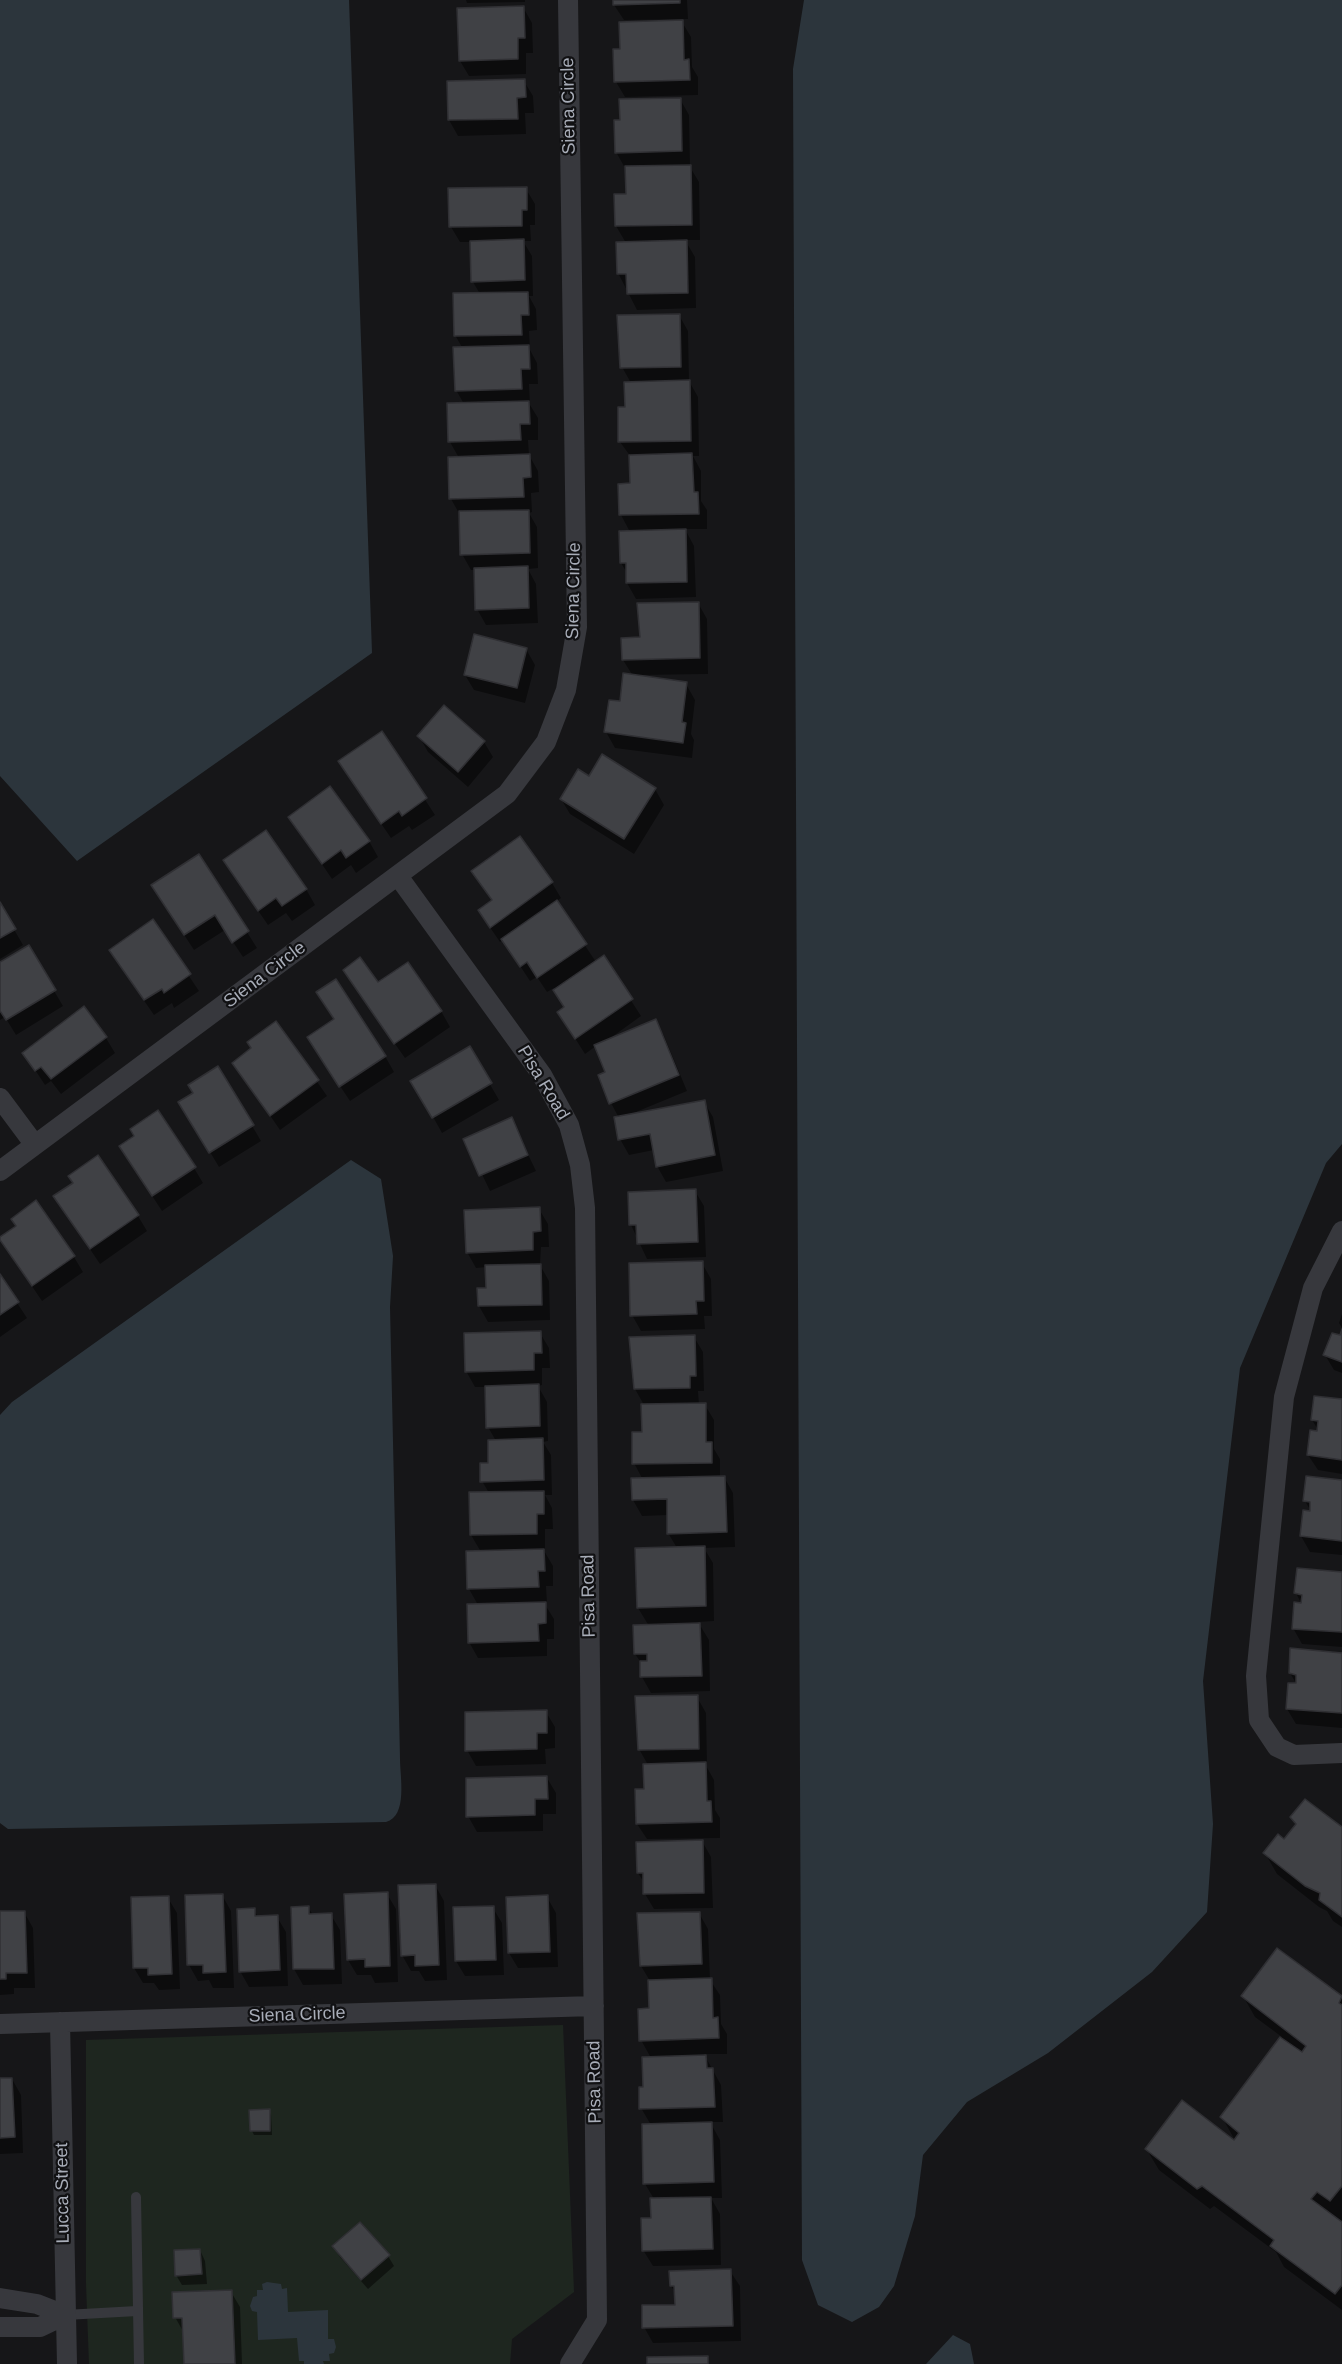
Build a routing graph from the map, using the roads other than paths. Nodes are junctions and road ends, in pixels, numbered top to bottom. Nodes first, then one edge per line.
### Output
1 (568, 0) edge
2 (398, 876) junction
3 (0, 1098) edge
4 (35, 1145) junction
5 (0, 1171) edge
6 (1342, 1231) edge
7 (1342, 1754) edge
8 (594, 2006) junction
9 (60, 2022) junction
10 (0, 2024) edge
11 (136, 2197) dead end
12 (0, 2298) edge
13 (136, 2311) junction
14 (65, 2314) junction
15 (0, 2327) edge
16 (67, 2364) edge
17 (139, 2364) edge
18 (570, 2364) edge

1 - 2 street, Siena Circle
2 - 4 street, Siena Circle
2 - 8 street, Pisa Road
3 - 4 street
4 - 5 street, Siena Circle
6 - 7 street
8 - 9 street, Siena Circle
8 - 18 street, Pisa Road
9 - 10 street, Siena Circle
9 - 14 street, Lucca Street
11 - 13 lane
12 - 14 street
13 - 14 lane
13 - 17 lane
14 - 15 street
14 - 16 street, Lucca Street

